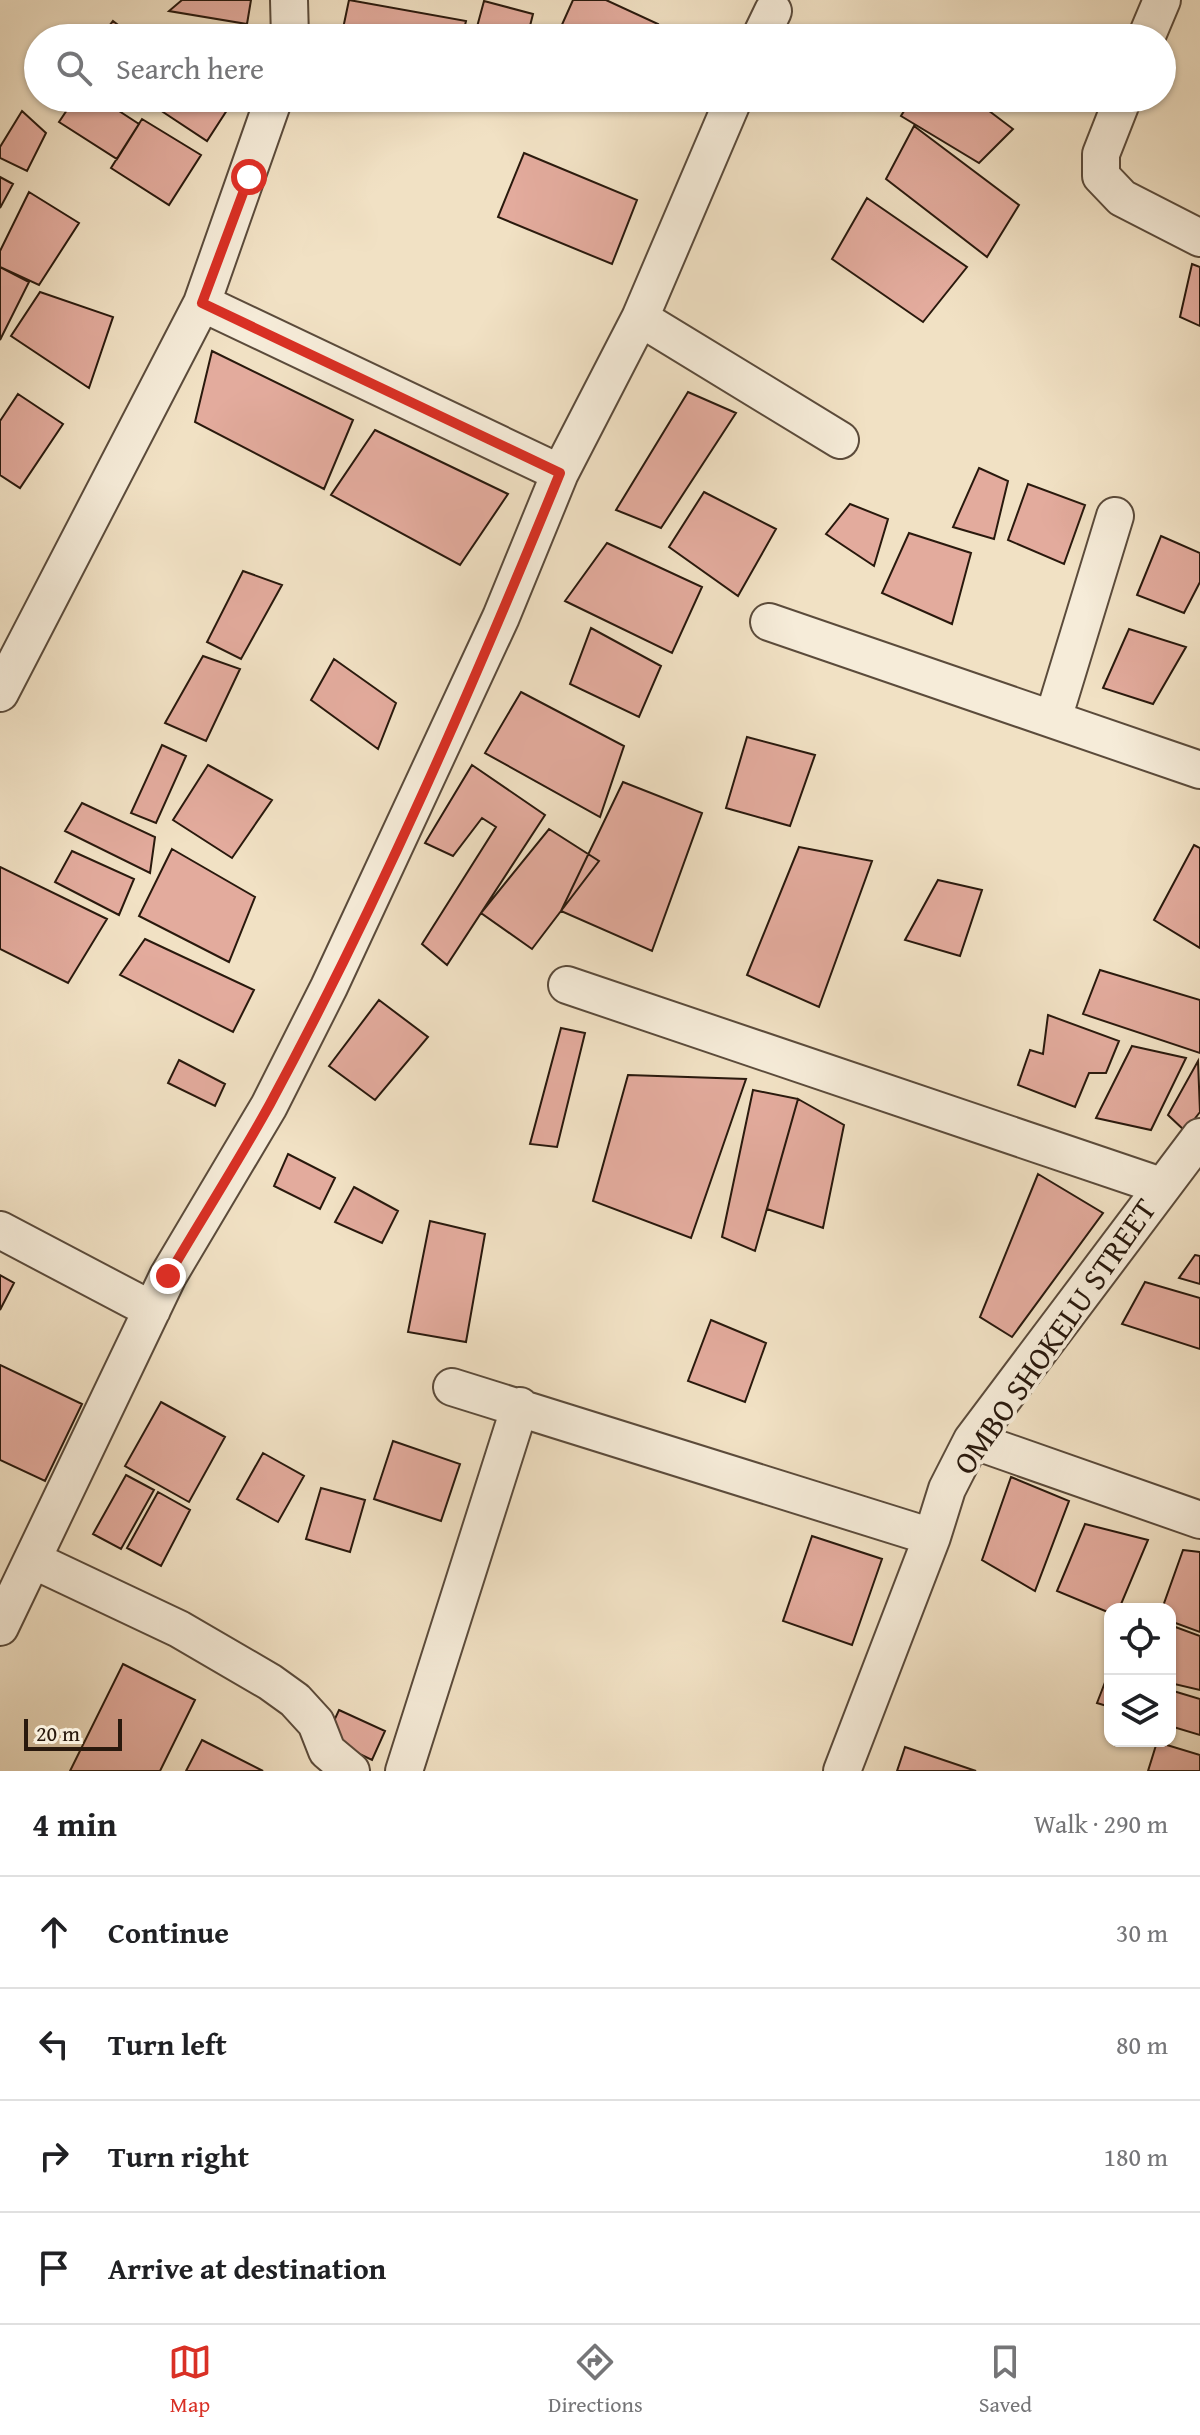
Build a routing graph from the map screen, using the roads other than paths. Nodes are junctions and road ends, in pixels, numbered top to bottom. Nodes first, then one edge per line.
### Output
1 (289, 0) edge
2 (1162, 0) edge
3 (290, 24) edge
4 (1152, 24) edge
5 (269, 112) edge
6 (728, 112) edge
7 (1118, 112) edge
8 (1200, 238) edge
9 (202, 303) junction
10 (640, 318) junction
11 (840, 440) dead end
12 (560, 473) junction
13 (1115, 516) dead end
14 (769, 622) dead end
15 (0, 693) edge
16 (1053, 719) junction
17 (1200, 770) edge
18 (567, 985) dead end
19 (1200, 1137) edge
20 (1161, 1186) junction
21 (0, 1230) edge
22 (152, 1310) junction
23 (452, 1387) dead end
24 (520, 1406) junction
25 (972, 1440) junction
26 (1200, 1520) edge
27 (932, 1537) junction
28 (33, 1560) junction
29 (0, 1627) edge
30 (351, 1771) edge
31 (404, 1771) edge
32 (842, 1771) edge

1 - 3 street
2 - 4 street
5 - 9 street
6 - 10 street
7 - 8 street
9 - 12 street
9 - 15 street
10 - 11 street
10 - 12 street
12 - 22 street
13 - 16 street
14 - 16 street
16 - 17 street
18 - 20 street
19 - 20 street, OMBO SHOKELU STREET
20 - 25 street, OMBO SHOKELU STREET
21 - 22 street
22 - 28 street
23 - 24 street
24 - 27 street
24 - 31 street
25 - 26 street
25 - 27 street, OMBO SHOKELU STREET
27 - 32 street, OMBO SHOKELU STREET
28 - 29 street
28 - 30 street

